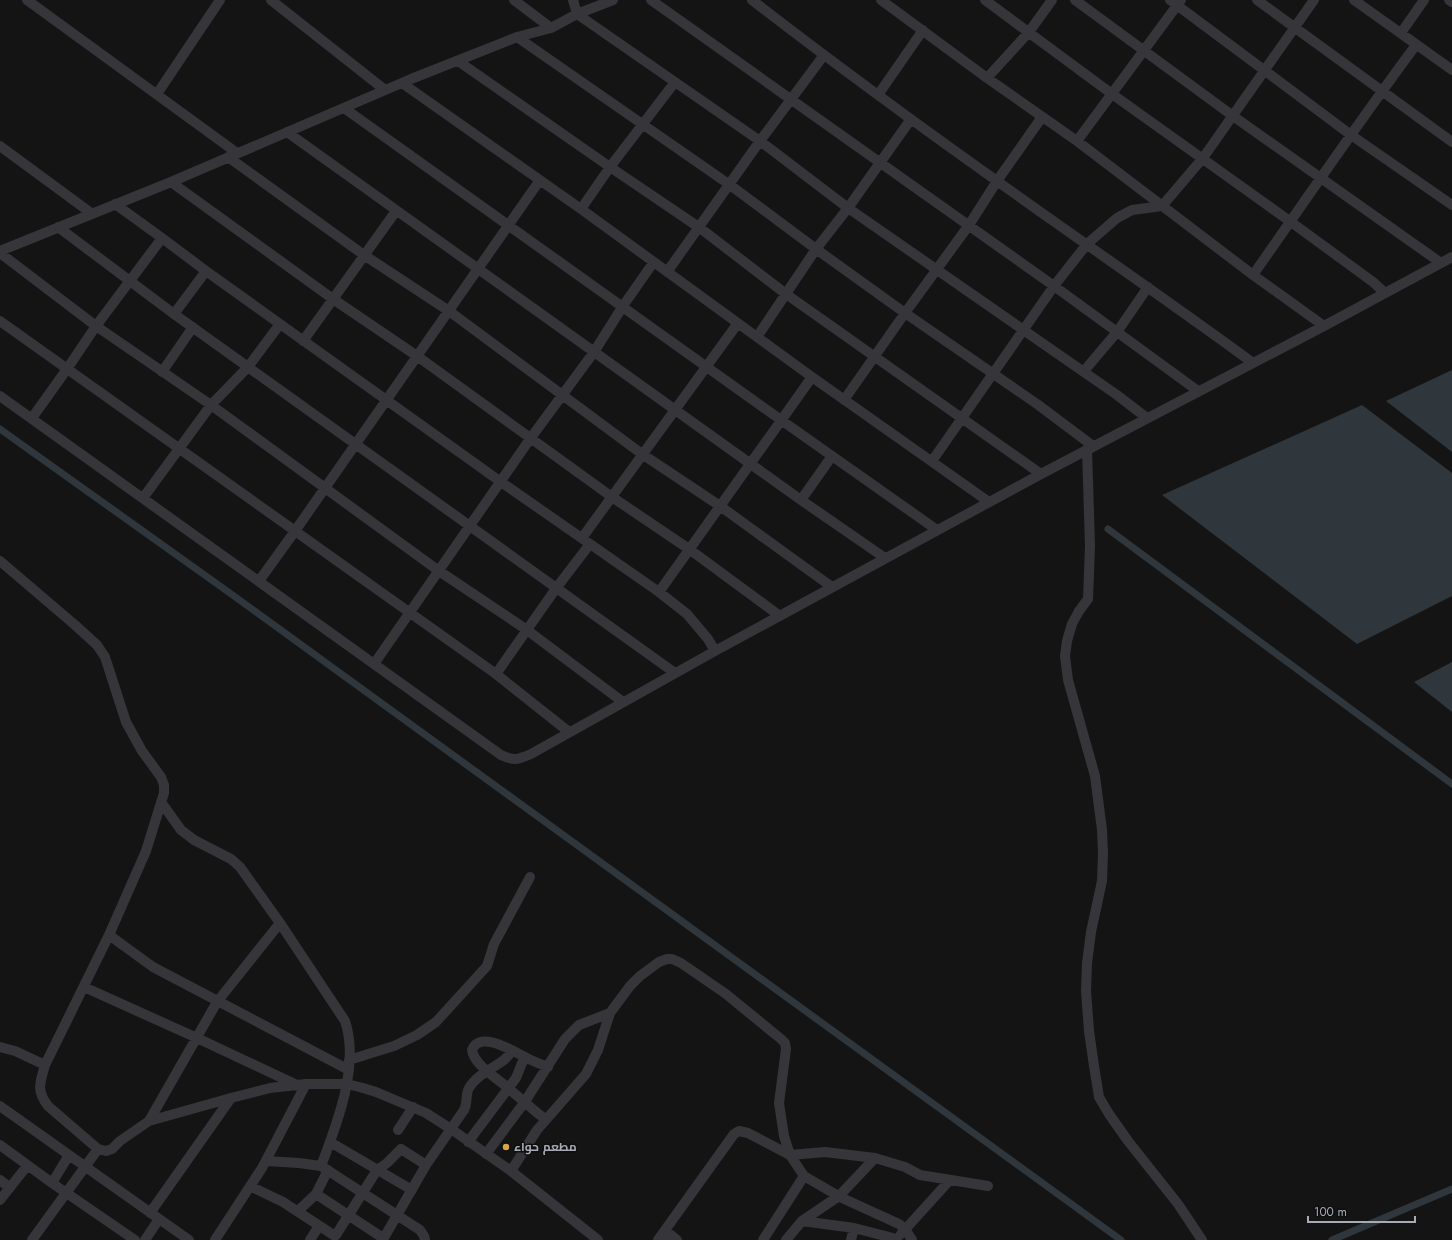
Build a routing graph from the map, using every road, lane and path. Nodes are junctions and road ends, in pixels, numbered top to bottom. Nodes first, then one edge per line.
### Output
1 (27, 0) edge
2 (220, 0) edge
3 (271, 0) edge
4 (514, 0) edge
5 (573, 0) edge
6 (613, 0) edge
7 (651, 0) edge
8 (752, 0) edge
9 (881, 0) edge
10 (985, 0) edge
11 (1052, 0) edge
12 (1075, 0) edge
13 (1257, 0) edge
14 (1314, 0) edge
15 (1354, 0) edge
16 (1424, 0) edge
17 (1449, 0) edge
18 (1176, 2) edge
19 (1452, 2) edge
20 (578, 14) junction
21 (551, 28) junction
22 (1294, 28) junction
23 (923, 30) junction
24 (1029, 32) junction
25 (1402, 33) junction
26 (517, 37) junction
27 (1416, 45) junction
28 (1144, 50) junction
29 (824, 55) junction
30 (458, 61) junction
31 (1266, 70) junction
32 (1452, 70) edge
33 (987, 78) junction
34 (675, 82) junction
35 (402, 83) junction
36 (385, 90) junction
37 (1381, 92) junction
38 (157, 94) junction
39 (1112, 94) junction
40 (878, 95) junction
41 (791, 100) junction
42 (344, 108) junction
43 (1233, 116) junction
44 (1042, 117) junction
45 (911, 119) junction
46 (643, 124) junction
47 (287, 132) junction
48 (1351, 135) junction
49 (760, 141) junction
50 (1077, 141) junction
51 (1452, 142) edge
52 (0, 146) edge
53 (237, 153) junction
54 (228, 157) junction
55 (1202, 158) junction
56 (881, 162) junction
57 (610, 167) junction
58 (1320, 178) junction
59 (540, 180) junction
60 (997, 181) junction
61 (171, 182) junction
62 (730, 185) junction
63 (115, 204) junction
64 (1452, 205) edge
65 (1162, 206) junction
66 (848, 208) junction
67 (581, 209) junction
68 (396, 211) junction
69 (91, 213) junction
70 (1291, 222) junction
71 (509, 224) junction
72 (969, 225) junction
73 (58, 227) junction
74 (700, 228) junction
75 (162, 238) junction
76 (1087, 244) junction
77 (816, 249) junction
78 (0, 252) edge
79 (364, 256) junction
80 (1452, 257) edge
81 (653, 262) junction
82 (1440, 263) junction
83 (478, 268) junction
84 (936, 270) junction
85 (206, 272) junction
86 (667, 272) junction
87 (1253, 275) junction
88 (130, 281) junction
89 (1054, 286) junction
90 (1148, 287) junction
91 (1385, 293) junction
92 (786, 294) junction
93 (333, 299) junction
94 (623, 306) junction
95 (448, 311) junction
96 (905, 313) junction
97 (174, 314) junction
98 (0, 321) edge
99 (738, 323) junction
100 (280, 324) junction
101 (96, 326) junction
102 (1324, 326) junction
103 (193, 327) junction
104 (1024, 330) junction
105 (1117, 332) junction
106 (757, 337) junction
107 (303, 341) junction
108 (594, 352) junction
109 (417, 356) junction
110 (875, 356) junction
111 (1253, 362) junction
112 (248, 367) junction
113 (706, 367) junction
114 (67, 369) junction
115 (1084, 371) junction
116 (162, 372) junction
117 (992, 373) junction
118 (812, 377) junction
119 (1198, 391) junction
120 (562, 395) junction
121 (0, 396) edge
122 (386, 400) junction
123 (844, 400) junction
124 (211, 405) junction
125 (675, 410) junction
126 (962, 417) junction
127 (32, 418) junction
128 (1147, 418) junction
129 (781, 420) junction
130 (530, 439) junction
131 (356, 443) junction
132 (1090, 447) junction
133 (180, 450) junction
134 (642, 454) junction
135 (832, 456) junction
136 (932, 461) junction
137 (750, 463) junction
138 (1041, 474) junction
139 (501, 482) junction
140 (325, 488) junction
141 (612, 497) junction
142 (143, 498) junction
143 (801, 500) junction
144 (989, 502) junction
145 (720, 506) junction
146 (470, 527) junction
147 (937, 530) junction
148 (296, 531) junction
149 (586, 541) junction
150 (689, 548) junction
151 (885, 558) junction
152 (0, 561) edge
153 (439, 571) junction
154 (259, 581) junction
155 (832, 587) junction
156 (557, 588) junction
157 (659, 592) junction
158 (409, 611) junction
159 (780, 616) junction
160 (527, 630) junction
161 (715, 651) junction
162 (374, 664) junction
163 (675, 673) junction
164 (496, 674) junction
165 (623, 702) junction
166 (569, 732) junction
167 (161, 802) junction
168 (530, 877) dead end
169 (280, 923) junction
170 (109, 935) junction
171 (84, 987) junction
172 (217, 1002) junction
173 (610, 1013) junction
174 (197, 1038) junction
175 (0, 1047) edge
176 (512, 1051) junction
177 (526, 1058) junction
178 (349, 1060) junction
179 (45, 1065) junction
180 (548, 1067) junction
181 (349, 1070) junction
182 (486, 1071) junction
183 (347, 1084) junction
184 (302, 1085) junction
185 (508, 1088) junction
186 (231, 1098) junction
187 (524, 1104) junction
188 (0, 1106) edge
189 (412, 1107) junction
190 (545, 1119) junction
191 (149, 1121) junction
192 (451, 1129) junction
193 (398, 1130) dead end
194 (330, 1142) junction
195 (468, 1142) junction
196 (0, 1145) edge
197 (98, 1149) junction
198 (486, 1154) junction
199 (69, 1155) junction
200 (790, 1155) junction
201 (875, 1158) junction
202 (266, 1160) junction
203 (426, 1165) junction
204 (27, 1166) junction
205 (85, 1167) junction
206 (325, 1168) junction
207 (377, 1170) junction
208 (511, 1171) junction
209 (804, 1176) junction
210 (0, 1180) edge
211 (949, 1181) junction
212 (52, 1183) junction
213 (250, 1186) junction
214 (988, 1186) dead end
215 (10, 1188) junction
216 (412, 1190) junction
217 (66, 1193) junction
218 (363, 1193) junction
219 (316, 1194) junction
220 (839, 1196) junction
221 (0, 1200) edge
222 (298, 1211) junction
223 (397, 1215) junction
224 (155, 1216) junction
225 (349, 1216) junction
226 (802, 1221) junction
227 (319, 1226) junction
228 (854, 1228) junction
229 (905, 1229) junction
230 (897, 1239) edge
231 (32, 1240) edge
232 (135, 1240) edge
233 (145, 1240) edge
234 (190, 1240) edge
235 (215, 1240) edge
236 (310, 1240) edge
237 (425, 1240) edge
238 (598, 1240) edge
239 (658, 1240) edge
240 (667, 1240) edge
241 (677, 1240) edge
242 (762, 1240) edge
243 (786, 1240) edge
244 (851, 1240) edge
245 (912, 1240) edge
246 (1202, 1240) edge

1 - 38 street
2 - 38 street
3 - 36 street
4 - 21 street
5 - 20 street
6 - 20 street
7 - 41 street
8 - 29 street
9 - 23 street
10 - 24 street
11 - 24 street
12 - 28 street
13 - 22 street
14 - 22 street
15 - 25 street
16 - 25 street
17 - 19 street
18 - 28 street
18 - 31 street
20 - 21 street
20 - 34 street
21 - 26 street
22 - 31 street
22 - 37 street
23 - 33 street
23 - 40 street
24 - 33 street
24 - 39 street
25 - 27 street
26 - 30 street
26 - 46 street
27 - 32 street
27 - 37 street
28 - 39 street
28 - 43 street
29 - 40 street
29 - 41 street
30 - 35 street
30 - 57 street
31 - 43 street
31 - 48 street
33 - 44 street
34 - 46 street
34 - 49 street
35 - 36 street
35 - 59 street
36 - 42 street
37 - 48 street
37 - 51 street
38 - 53 street
39 - 50 street
39 - 55 street
40 - 45 street
41 - 49 street
41 - 56 street
42 - 47 street
42 - 71 street
43 - 55 street
43 - 58 street
44 - 50 street
44 - 60 street
45 - 56 street
45 - 60 street
46 - 57 street
46 - 62 street
47 - 53 street
47 - 68 street
48 - 58 street
48 - 64 street
49 - 62 street
49 - 66 street
50 - 65 street
52 - 69 street
53 - 54 street
54 - 61 street
54 - 79 street
55 - 65 street
55 - 70 street
56 - 66 street
56 - 72 street
57 - 67 street
57 - 74 street
58 - 70 street
58 - 82 street
59 - 67 street
59 - 71 street
60 - 72 street
60 - 76 street
61 - 63 street
61 - 93 street
62 - 74 street
62 - 77 street
63 - 69 street
63 - 75 street
65 - 76 street
65 - 87 street
66 - 77 street
66 - 84 street
67 - 81 street
68 - 79 street
68 - 83 street
69 - 73 street
70 - 87 street
70 - 91 street
71 - 83 street
71 - 94 street
72 - 84 street
72 - 89 street
73 - 78 street
73 - 88 street
74 - 86 street
74 - 92 street
75 - 85 street
75 - 88 street
76 - 89 street
76 - 90 street
77 - 92 street
77 - 96 street
78 - 101 street
79 - 93 street
79 - 95 street
80 - 82 street
81 - 86 street
81 - 94 street
82 - 91 street
83 - 95 street
83 - 108 street
84 - 96 street
84 - 104 street
85 - 97 street
85 - 100 street
86 - 99 street
87 - 102 street
88 - 97 street
88 - 101 street
89 - 104 street
89 - 105 street
90 - 105 street
90 - 111 street
91 - 102 street
92 - 106 street
92 - 110 street
93 - 107 street
93 - 109 street
94 - 108 street
94 - 113 street
95 - 109 street
95 - 120 street
96 - 110 street
96 - 117 street
97 - 103 street
98 - 114 street
99 - 106 street
99 - 113 street
100 - 107 street
100 - 112 street
101 - 114 street
101 - 116 street
102 - 111 street
103 - 112 street
103 - 116 street
104 - 115 street
104 - 117 street
105 - 115 street
105 - 119 street
106 - 118 street
107 - 122 street
108 - 120 street
108 - 125 street
109 - 122 street
109 - 130 street
110 - 123 street
110 - 126 street
111 - 119 street
112 - 124 street
112 - 131 street
113 - 125 street
113 - 129 street
114 - 127 street
114 - 133 street
115 - 128 street
116 - 124 street
117 - 126 street
117 - 132 street
118 - 123 street
118 - 129 street
119 - 128 street
120 - 130 street
120 - 134 street
121 - 127 street
122 - 131 street
122 - 139 street
123 - 136 street
124 - 133 street
124 - 140 street
125 - 134 street
125 - 137 street
126 - 136 street
126 - 138 street
127 - 142 street
128 - 132 street
129 - 135 street
129 - 137 street
130 - 139 street
130 - 141 street
131 - 140 street
131 - 146 street
132 - 138 street
132 - 246 street
133 - 142 street
133 - 148 street
134 - 141 street
134 - 145 street
135 - 143 street
135 - 147 street
136 - 144 street
137 - 143 street
137 - 145 street
138 - 144 street
139 - 146 street
139 - 149 street
140 - 148 street
140 - 153 street
141 - 149 street
141 - 150 street
142 - 154 street
143 - 151 street
144 - 147 street
145 - 150 street
145 - 155 street
146 - 153 street
146 - 156 street
147 - 151 street
148 - 154 street
148 - 158 street
149 - 156 street
149 - 157 street
150 - 157 street
150 - 159 street
151 - 155 street
152 - 167 street
153 - 158 street
153 - 160 street
154 - 162 street
155 - 159 street
156 - 160 street
156 - 163 street
157 - 161 street
158 - 162 street
158 - 164 street
159 - 161 street
160 - 164 street
160 - 165 street
161 - 163 street
162 - 166 street
163 - 165 street
164 - 166 street
165 - 166 street
167 - 169 street
167 - 170 street
168 - 178 street
169 - 172 street
169 - 178 street
170 - 171 street
170 - 172 street
171 - 174 street
171 - 179 street
172 - 174 street
172 - 181 street
173 - 180 street
173 - 190 street
173 - 200 street
174 - 184 street
174 - 191 street
175 - 179 street
176 - 177 street
176 - 182 street
176 - 182 street
177 - 180 street
177 - 185 street
178 - 181 street
179 - 197 street
180 - 187 street
181 - 183 street
182 - 185 street
182 - 192 street
183 - 184 street
183 - 189 street
183 - 194 street
184 - 186 street
184 - 202 street
185 - 187 street
185 - 195 street
186 - 191 street
186 - 224 street
187 - 190 street
187 - 198 street
188 - 199 street
189 - 192 street
189 - 193 street
190 - 208 street
191 - 197 street
192 - 195 street
192 - 203 street
194 - 206 street
194 - 207 street
195 - 198 street
196 - 204 street
197 - 205 street
198 - 208 street
199 - 205 street
199 - 212 street
200 - 201 street
200 - 209 street
200 - 239 street
201 - 211 street
201 - 220 street
202 - 206 street
202 - 213 street
203 - 207 street
203 - 216 street
204 - 212 street
204 - 215 street
205 - 217 street
205 - 224 street
206 - 218 street
206 - 219 street
207 - 216 street
207 - 218 street
208 - 238 street
209 - 220 street
209 - 242 street
210 - 215 street
211 - 214 street
211 - 229 street
212 - 217 street
213 - 222 street
213 - 235 street
215 - 221 street
216 - 223 street
217 - 231 street
217 - 232 street
218 - 223 street
218 - 225 street
219 - 222 street
219 - 225 street
220 - 226 street
220 - 229 street
222 - 227 street
223 - 225 street
223 - 237 street
224 - 233 street
224 - 234 street
225 - 227 street
226 - 228 street
226 - 243 street
227 - 236 street
228 - 230 street
228 - 244 street
229 - 230 street
229 - 245 street
240 - 241 street

